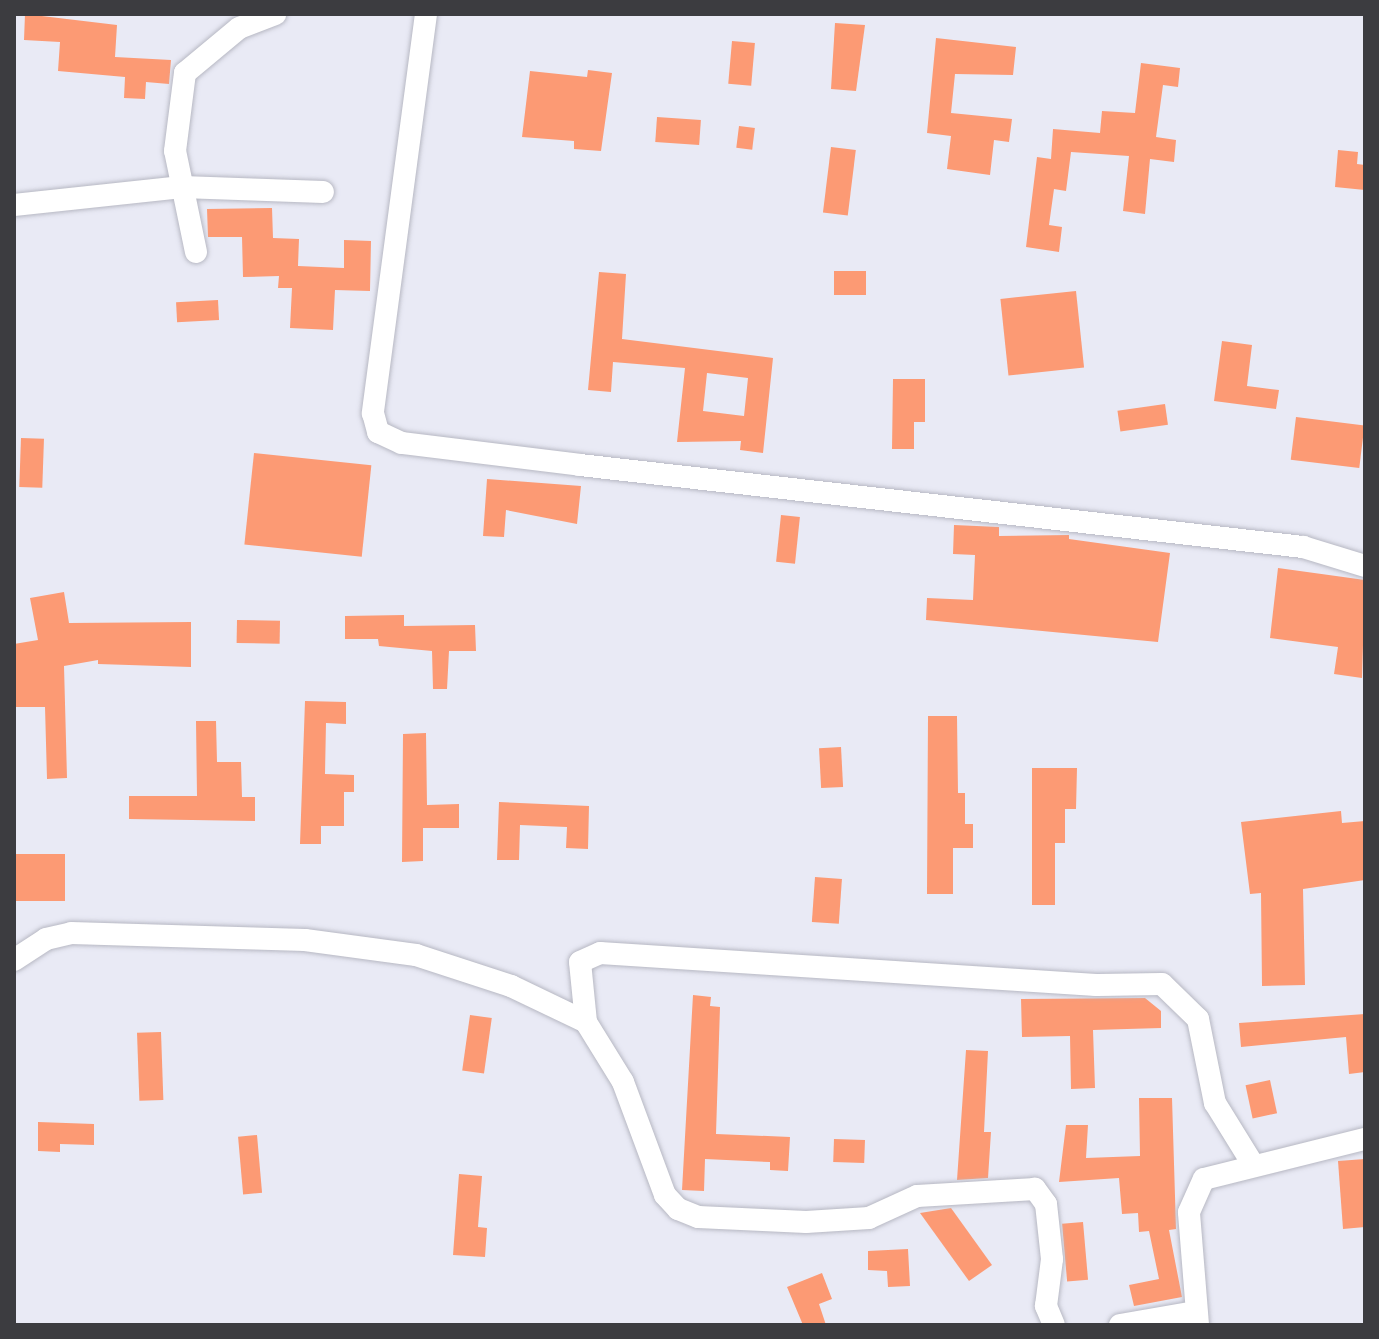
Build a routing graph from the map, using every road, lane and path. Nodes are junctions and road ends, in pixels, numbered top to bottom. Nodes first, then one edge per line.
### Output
1 (275, 14) edge
2 (426, 14) edge
3 (182, 187) junction
4 (323, 192) dead end
5 (14, 205) edge
6 (196, 252) dead end
7 (1365, 566) edge
8 (14, 960) edge
9 (586, 1022) junction
10 (1365, 1139) edge
11 (1252, 1163) junction
12 (1196, 1319) edge
13 (1054, 1325) edge
14 (1120, 1325) edge

1 - 3 street
2 - 7 street
3 - 4 street
3 - 5 street
3 - 6 street
8 - 9 street
9 - 11 street
9 - 13 street
10 - 11 street
11 - 12 street
12 - 14 street

